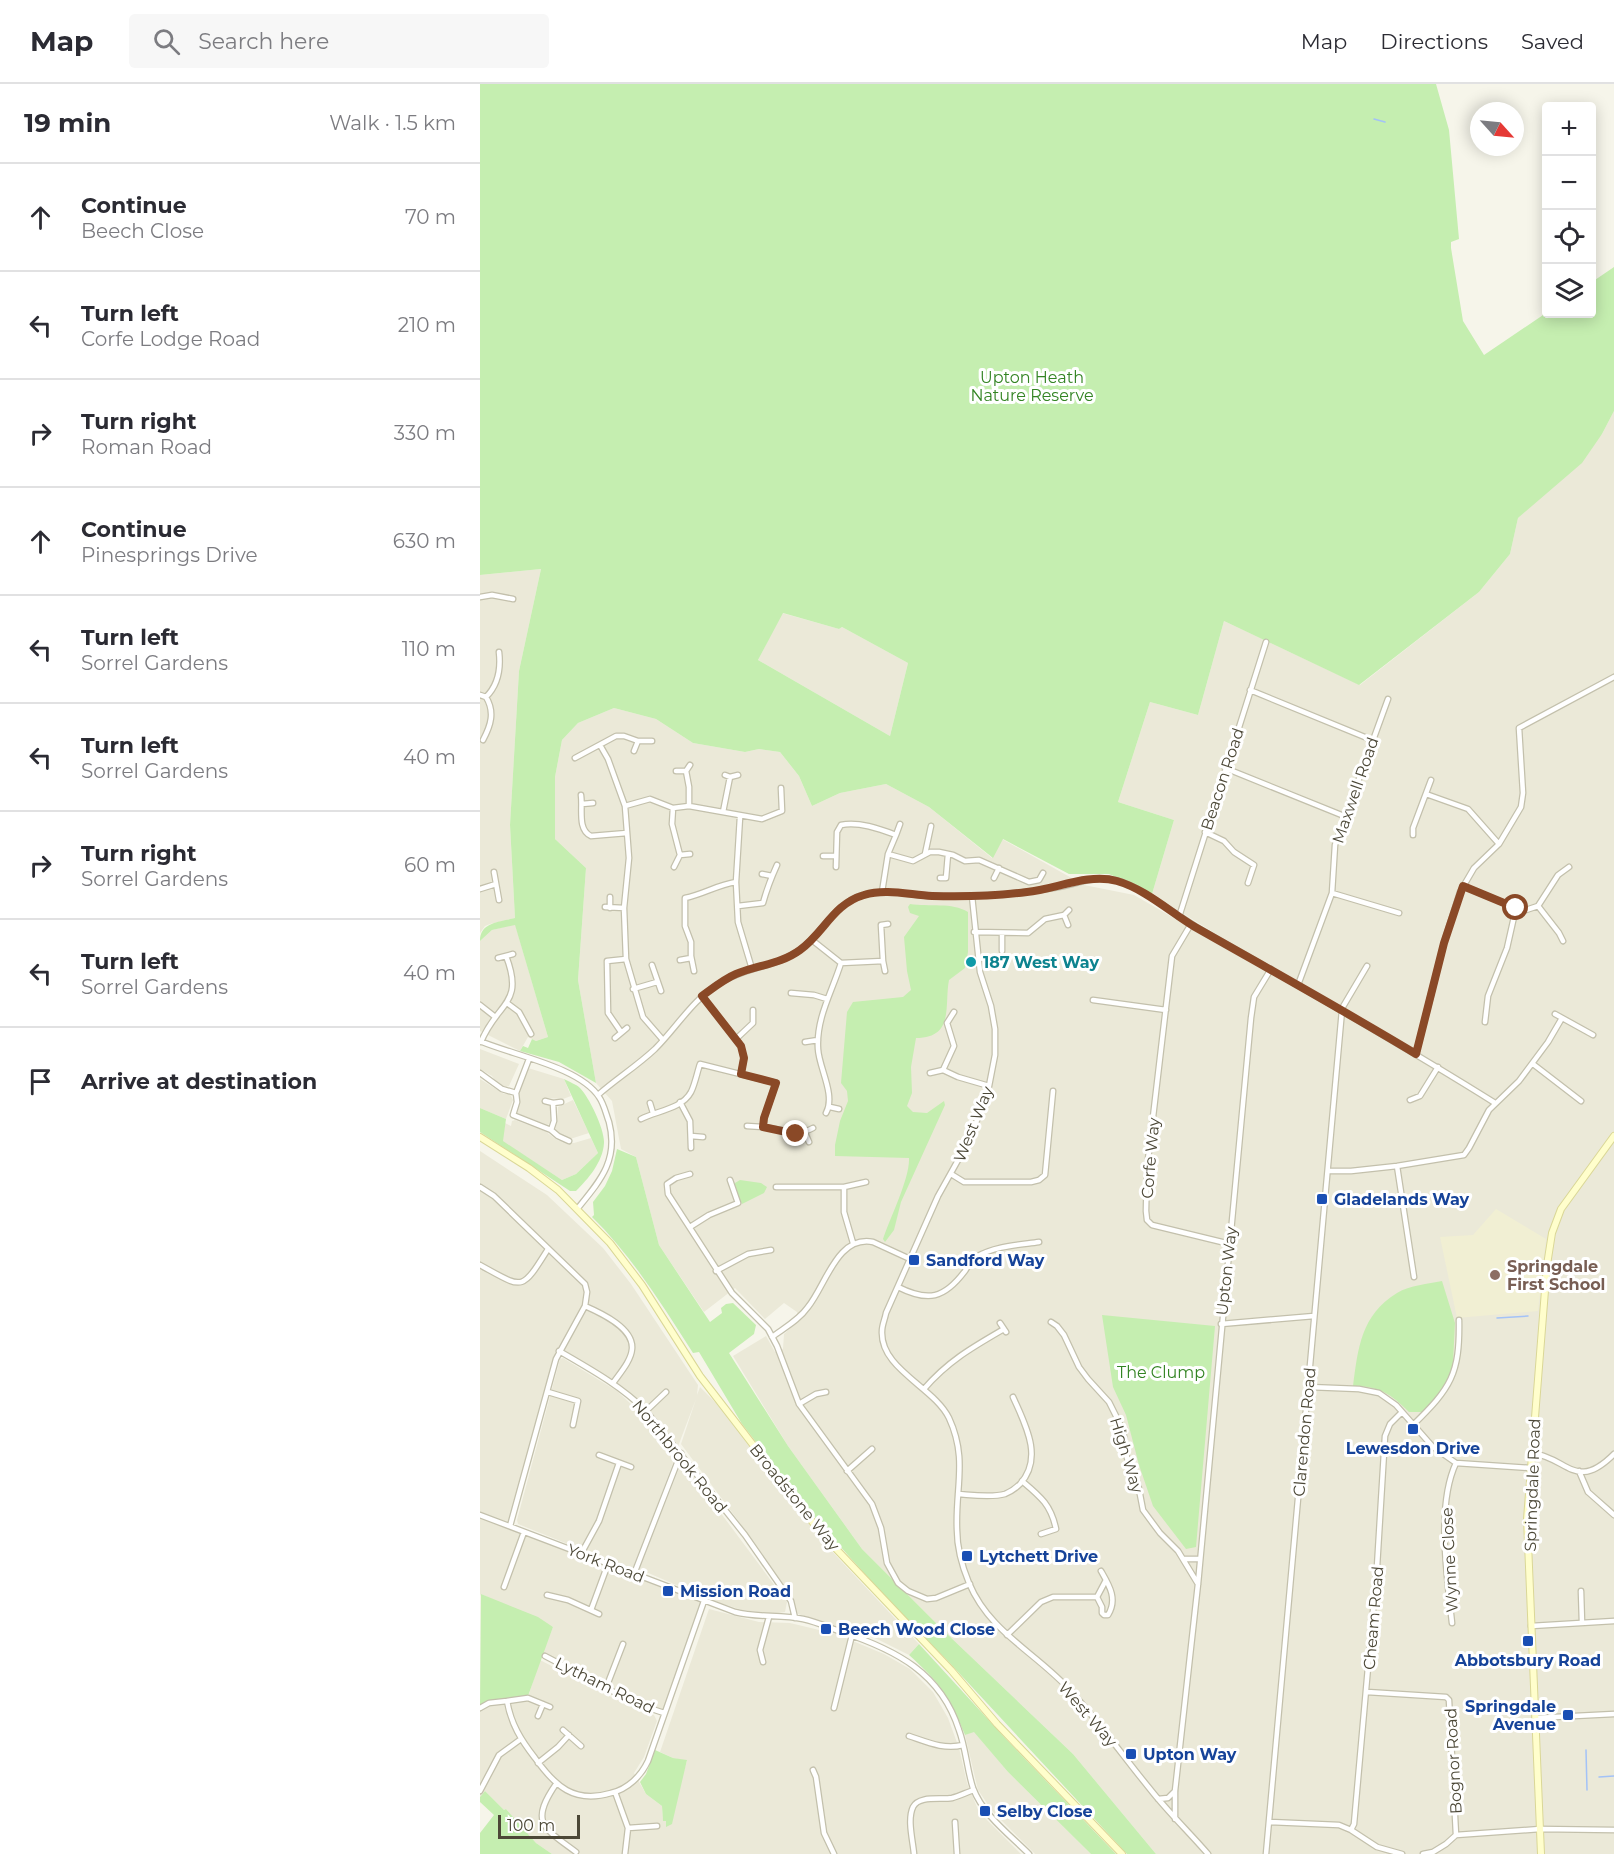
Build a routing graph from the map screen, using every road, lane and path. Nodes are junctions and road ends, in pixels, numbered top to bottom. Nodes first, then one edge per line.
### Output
1 (480, 597) edge
2 (513, 599) dead end
3 (1266, 642) dead end
4 (499, 652) dead end
5 (1614, 677) edge
6 (1250, 690) junction
7 (480, 695) edge
8 (486, 698) junction
9 (1388, 699) dead end
10 (483, 740) dead end
11 (1372, 740) junction
12 (638, 741) junction
13 (652, 741) dead end
14 (600, 745) junction
15 (634, 751) dead end
16 (575, 758) dead end
17 (690, 765) dead end
18 (1226, 768) junction
19 (676, 771) dead end
20 (686, 771) junction
21 (738, 775) dead end
22 (1431, 780) dead end
23 (781, 788) dead end
24 (1426, 794) junction
25 (581, 795) dead end
26 (592, 803) dead end
27 (582, 804) junction
28 (625, 806) junction
29 (689, 806) junction
30 (673, 808) junction
31 (723, 812) junction
32 (1344, 816) junction
33 (740, 817) junction
34 (900, 824) dead end
35 (931, 825) dead end
36 (1205, 832) junction
37 (627, 833) junction
38 (896, 835) junction
39 (1413, 835) dead end
40 (1499, 844) junction
41 (690, 854) dead end
42 (888, 854) junction
43 (925, 854) junction
44 (948, 854) junction
45 (680, 855) junction
46 (823, 855) dead end
47 (836, 856) junction
48 (777, 865) dead end
49 (674, 867) dead end
50 (836, 867) dead end
51 (1569, 867) dead end
52 (999, 868) junction
53 (494, 872) dead end
54 (1043, 873) dead end
55 (762, 874) dead end
56 (772, 876) junction
57 (940, 878) dead end
58 (994, 878) dead end
59 (736, 882) junction
60 (1248, 883) dead end
61 (496, 884) junction
62 (1463, 886) junction
63 (480, 889) edge
64 (882, 892) junction
65 (1332, 893) junction
66 (972, 896) junction
67 (610, 897) dead end
68 (499, 900) dead end
69 (763, 903) junction
70 (738, 906) junction
71 (1538, 906) junction
72 (624, 908) junction
73 (1516, 908) junction
74 (1069, 910) dead end
75 (765, 911) dead end
76 (1399, 913) dead end
77 (1064, 915) junction
78 (1179, 917) junction
79 (888, 924) dead end
80 (1191, 924) junction
81 (874, 925) dead end
82 (881, 925) junction
83 (1068, 925) dead end
84 (974, 932) junction
85 (1002, 933) junction
86 (812, 940) junction
87 (1563, 941) dead end
88 (1002, 951) dead end
89 (607, 953) dead end
90 (513, 954) dead end
91 (506, 956) junction
92 (498, 958) dead end
93 (691, 958) junction
94 (626, 959) junction
95 (680, 960) dead end
96 (607, 961) junction
97 (883, 961) junction
98 (841, 963) junction
99 (652, 965) dead end
100 (1367, 966) dead end
101 (752, 969) junction
102 (1271, 969) junction
103 (694, 971) dead end
104 (885, 971) dead end
105 (657, 982) junction
106 (1298, 985) junction
107 (633, 989) junction
108 (661, 991) dead end
109 (791, 993) dead end
110 (702, 996) junction
111 (826, 999) junction
112 (1093, 1000) dead end
113 (507, 1003) junction
114 (480, 1005) edge
115 (753, 1010) dead end
116 (1166, 1010) junction
117 (1342, 1010) junction
118 (954, 1012) dead end
119 (1555, 1014) dead end
120 (494, 1016) junction
121 (1562, 1018) junction
122 (753, 1022) junction
123 (1485, 1022) dead end
124 (761, 1025) dead end
125 (527, 1026) junction
126 (627, 1028) dead end
127 (520, 1029) dead end
128 (621, 1032) junction
129 (531, 1034) dead end
130 (1593, 1035) dead end
131 (615, 1038) dead end
132 (736, 1039) junction
133 (663, 1040) junction
134 (818, 1040) junction
135 (481, 1041) edge
136 (805, 1042) dead end
137 (1416, 1054) junction
138 (529, 1059) junction
139 (1533, 1064) junction
140 (1438, 1067) junction
141 (943, 1070) junction
142 (480, 1073) edge
143 (930, 1073) dead end
144 (741, 1074) junction
145 (776, 1083) junction
146 (784, 1085) dead end
147 (990, 1086) junction
148 (1053, 1091) dead end
149 (516, 1093) junction
150 (598, 1095) junction
151 (1410, 1100) dead end
152 (545, 1101) dead end
153 (1581, 1101) dead end
154 (561, 1102) dead end
155 (681, 1102) junction
156 (553, 1103) junction
157 (650, 1103) dead end
158 (1495, 1103) junction
159 (830, 1107) junction
160 (839, 1109) dead end
161 (653, 1113) junction
162 (826, 1113) dead end
163 (513, 1115) junction
164 (641, 1119) dead end
165 (511, 1123) dead end
166 (747, 1126) dead end
167 (763, 1127) junction
168 (813, 1128) dead end
169 (550, 1130) junction
170 (805, 1133) junction
171 (691, 1136) junction
172 (1614, 1136) edge
173 (480, 1137) edge
174 (703, 1137) dead end
175 (569, 1141) dead end
176 (809, 1142) dead end
177 (691, 1148) dead end
178 (1398, 1166) junction
179 (1328, 1171) junction
180 (690, 1174) dead end
181 (951, 1174) junction
182 (730, 1180) dead end
183 (866, 1182) dead end
184 (480, 1187) edge
185 (776, 1187) dead end
186 (844, 1187) junction
187 (578, 1208) junction
188 (690, 1227) junction
189 (1038, 1242) dead end
190 (853, 1243) junction
191 (1230, 1244) junction
192 (548, 1249) junction
193 (771, 1250) dead end
194 (910, 1259) junction
195 (480, 1265) edge
196 (716, 1270) junction
197 (1414, 1277) dead end
198 (898, 1287) junction
199 (585, 1306) junction
200 (1314, 1316) junction
201 (1459, 1320) dead end
202 (1051, 1322) dead end
203 (1000, 1323) dead end
204 (1221, 1324) junction
205 (772, 1337) junction
206 (559, 1351) junction
207 (614, 1383) junction
208 (1309, 1387) junction
209 (924, 1389) junction
210 (548, 1392) junction
211 (666, 1392) dead end
212 (826, 1392) dead end
213 (1013, 1397) dead end
214 (799, 1404) junction
215 (646, 1411) junction
216 (1402, 1412) junction
217 (573, 1425) dead end
218 (1413, 1425) junction
219 (872, 1449) dead end
220 (1532, 1453) junction
221 (681, 1454) junction
222 (1614, 1454) edge
223 (598, 1455) dead end
224 (619, 1463) junction
225 (1456, 1463) junction
226 (631, 1467) dead end
227 (1530, 1468) junction
228 (847, 1471) junction
229 (1579, 1471) junction
230 (1022, 1481) junction
231 (958, 1494) junction
232 (480, 1515) edge
233 (1614, 1515) edge
234 (510, 1526) junction
235 (525, 1532) junction
236 (1041, 1534) dead end
237 (581, 1554) junction
238 (1183, 1559) junction
239 (1200, 1559) junction
240 (608, 1564) junction
241 (1101, 1571) dead end
242 (634, 1574) junction
243 (1106, 1580) junction
244 (970, 1584) junction
245 (1198, 1584) junction
246 (504, 1587) dead end
247 (1581, 1591) dead end
248 (547, 1595) dead end
249 (1097, 1597) junction
250 (704, 1601) junction
251 (591, 1610) junction
252 (599, 1614) dead end
253 (769, 1617) junction
254 (795, 1618) junction
255 (1614, 1621) edge
256 (1452, 1623) dead end
257 (1582, 1623) junction
258 (1531, 1626) junction
259 (852, 1635) junction
260 (1007, 1635) junction
261 (623, 1644) dead end
262 (545, 1656) dead end
263 (763, 1662) dead end
264 (606, 1688) junction
265 (1367, 1692) junction
266 (507, 1701) junction
267 (543, 1704) junction
268 (550, 1707) dead end
269 (480, 1708) edge
270 (834, 1708) dead end
271 (664, 1713) junction
272 (1614, 1714) edge
273 (538, 1716) dead end
274 (1535, 1718) junction
275 (563, 1730) dead end
276 (569, 1735) junction
277 (909, 1736) dead end
278 (521, 1739) junction
279 (963, 1744) junction
280 (581, 1746) dead end
281 (538, 1763) junction
282 (813, 1770) dead end
283 (482, 1783) edge
284 (556, 1784) junction
285 (974, 1790) junction
286 (480, 1791) edge
287 (1175, 1791) junction
288 (615, 1792) junction
289 (1158, 1799) junction
290 (1176, 1819) junction
291 (955, 1822) dead end
292 (1269, 1822) junction
293 (657, 1826) dead end
294 (627, 1828) junction
295 (1540, 1829) junction
296 (1351, 1830) junction
297 (1614, 1830) edge
298 (1456, 1835) junction
299 (569, 1847) junction
300 (576, 1852) dead end
301 (565, 1854) edge
302 (625, 1854) edge
303 (834, 1854) edge
304 (914, 1854) edge
305 (957, 1854) edge
306 (1029, 1854) edge
307 (1122, 1854) edge
308 (1208, 1854) edge
309 (1266, 1854) edge
310 (1402, 1854) edge
311 (1423, 1854) edge
312 (1541, 1854) edge

1 - 2 street
3 - 6 street, Beacon Road
4 - 8 street
5 - 40 street
6 - 11 street
6 - 18 street, Beacon Road
7 - 8 street
8 - 10 street
9 - 11 street, Maxwell Road
11 - 32 street, Maxwell Road
12 - 13 street
12 - 14 street
12 - 15 street
14 - 16 street
14 - 28 street
17 - 20 street
18 - 32 street
18 - 36 street, Beacon Road
19 - 20 street
20 - 29 street
21 - 31 street
22 - 24 street
23 - 33 street
24 - 39 street
24 - 40 street
25 - 27 street
26 - 27 street
27 - 37 street
28 - 30 street
28 - 37 street
29 - 30 street
29 - 31 street
30 - 45 street
31 - 33 street
32 - 65 street, Maxwell Road
33 - 59 street
34 - 38 street
35 - 43 street
36 - 60 street
36 - 78 street, Beacon Road
37 - 72 street
38 - 42 street
38 - 47 street
40 - 62 street
41 - 45 street
42 - 43 street
42 - 64 street
43 - 44 street
44 - 52 street
44 - 57 street
45 - 49 street
46 - 47 street
47 - 50 street
48 - 56 street
51 - 71 street
52 - 54 street
52 - 58 street
53 - 61 street
55 - 56 street
56 - 69 street
59 - 70 street
59 - 93 street
61 - 63 street
61 - 68 street
62 - 73 street
62 - 137 street
64 - 66 street
64 - 86 street
65 - 76 street
65 - 106 street, Maxwell Road
66 - 78 street
66 - 84 street, West Way
67 - 72 street
69 - 70 street
69 - 75 street
70 - 101 street
71 - 73 street
71 - 87 street
72 - 94 street
73 - 123 street
74 - 77 street
77 - 83 street
77 - 85 street
78 - 80 street
79 - 82 street
80 - 102 street
80 - 116 street, Corfe Way
81 - 82 street
82 - 97 street
84 - 85 street
84 - 147 street, West Way
85 - 88 street
86 - 98 street
86 - 101 street
89 - 96 street
90 - 91 street
91 - 92 street
91 - 113 street
93 - 95 street
93 - 103 street
94 - 96 street
94 - 107 street
96 - 128 street
97 - 98 street
97 - 104 street
98 - 111 street
99 - 105 street
100 - 117 street
101 - 110 street
102 - 106 street
102 - 191 street, Upton Way
105 - 107 street
105 - 108 street
106 - 117 street
107 - 133 street
109 - 111 street
110 - 132 street
110 - 133 street
111 - 134 street
112 - 116 street
113 - 120 street
113 - 125 street
114 - 120 street
115 - 122 street
116 - 191 street, Corfe Way
117 - 137 street
117 - 179 street, Clarendon Road
118 - 141 street
119 - 121 street
120 - 135 street
121 - 130 street
121 - 139 street
122 - 124 street
122 - 132 street
125 - 127 street
125 - 129 street
126 - 128 street
128 - 131 street
132 - 144 street
133 - 150 street
134 - 136 street
134 - 159 street
135 - 138 street
137 - 140 street
138 - 149 street
138 - 150 street
139 - 153 street
139 - 158 street
140 - 151 street
140 - 158 street
141 - 143 street
141 - 147 street
142 - 149 street
144 - 145 street
144 - 155 street
145 - 146 street
145 - 167 street
147 - 181 street, West Way
148 - 181 street, West Way
149 - 163 street
150 - 187 street
152 - 156 street
154 - 156 street
155 - 161 street
155 - 171 street
156 - 169 street
157 - 161 street
158 - 178 street
159 - 160 street
159 - 162 street
161 - 164 street
163 - 165 street
163 - 169 street
166 - 167 street
167 - 170 street
168 - 170 street
169 - 175 street
170 - 176 street
171 - 174 street
171 - 177 street
172 - 220 street, Springdale Road
173 - 187 street, Broadstone Way
178 - 179 street
178 - 197 street
179 - 200 street, Clarendon Road
180 - 188 street
181 - 194 street, West Way
182 - 188 street
183 - 186 street
184 - 192 street
185 - 186 street
186 - 190 street
187 - 307 street, Broadstone Way
188 - 196 street
189 - 198 street
190 - 194 street
190 - 205 street
191 - 204 street, Upton Way
192 - 195 street
192 - 199 street
193 - 196 street
194 - 198 street, West Way
196 - 205 street
198 - 209 street, West Way
199 - 206 street
199 - 207 street
200 - 204 street
200 - 208 street, Clarendon Road
201 - 218 street
202 - 238 street, High Way
203 - 209 street
204 - 239 street, Upton Way
205 - 214 street
206 - 207 street, Northbrook Road
206 - 210 street
207 - 215 street, Northbrook Road
208 - 216 street
208 - 292 street, Clarendon Road
209 - 231 street, West Way
210 - 217 street
210 - 234 street
211 - 215 street
212 - 214 street
213 - 230 street
214 - 228 street
215 - 221 street, Northbrook Road
216 - 218 street
216 - 265 street, Cheam Road
218 - 225 street
219 - 228 street
220 - 227 street, Springdale Road
220 - 229 street
221 - 242 street
221 - 254 street, Northbrook Road
222 - 229 street
223 - 224 street
224 - 226 street
224 - 237 street
225 - 227 street
225 - 256 street, Wynne Close
227 - 258 street, Springdale Road
228 - 244 street
229 - 233 street
230 - 231 street
230 - 236 street
231 - 244 street, West Way
232 - 234 street, York Road
234 - 235 street, York Road
235 - 237 street, York Road
235 - 246 street
237 - 240 street, York Road
238 - 239 street
238 - 245 street, High Way
239 - 245 street, Upton Way
240 - 242 street, York Road
240 - 251 street
241 - 243 street
242 - 250 street, York Road
243 - 249 street
243 - 249 street
244 - 260 street, West Way
245 - 287 street, Upton Way
247 - 257 street
248 - 251 street
249 - 260 street
250 - 253 street, York Road
250 - 271 street, Lytham Road
251 - 252 street
253 - 254 street, York Road
253 - 263 street
254 - 259 street, York Road
255 - 257 street
257 - 258 street
258 - 274 street, Springdale Road
259 - 270 street
259 - 279 street, York Road
260 - 289 street, West Way
261 - 264 street
262 - 264 street, Lytham Road
264 - 271 street, Lytham Road
265 - 296 street, Cheam Road
265 - 298 street, Bognor Road
266 - 267 street
266 - 269 street
266 - 278 street
267 - 268 street
267 - 273 street
271 - 288 street, Lytham Road
272 - 274 street
274 - 295 street, Springdale Road
275 - 276 street
276 - 280 street
276 - 281 street
277 - 279 street
278 - 281 street
278 - 283 street
279 - 285 street, York Road
281 - 284 street
282 - 303 street
283 - 286 street
284 - 288 street
284 - 299 street
285 - 304 street
285 - 306 street, York Road
287 - 289 street
287 - 290 street, Upton Way
288 - 294 street
289 - 290 street, West Way
290 - 308 street, West Way
291 - 305 street
292 - 296 street
292 - 309 street, Clarendon Road
293 - 294 street
294 - 302 street
295 - 297 street
295 - 298 street
295 - 312 street, Springdale Road
296 - 310 street
298 - 311 street
299 - 300 street
299 - 301 street

